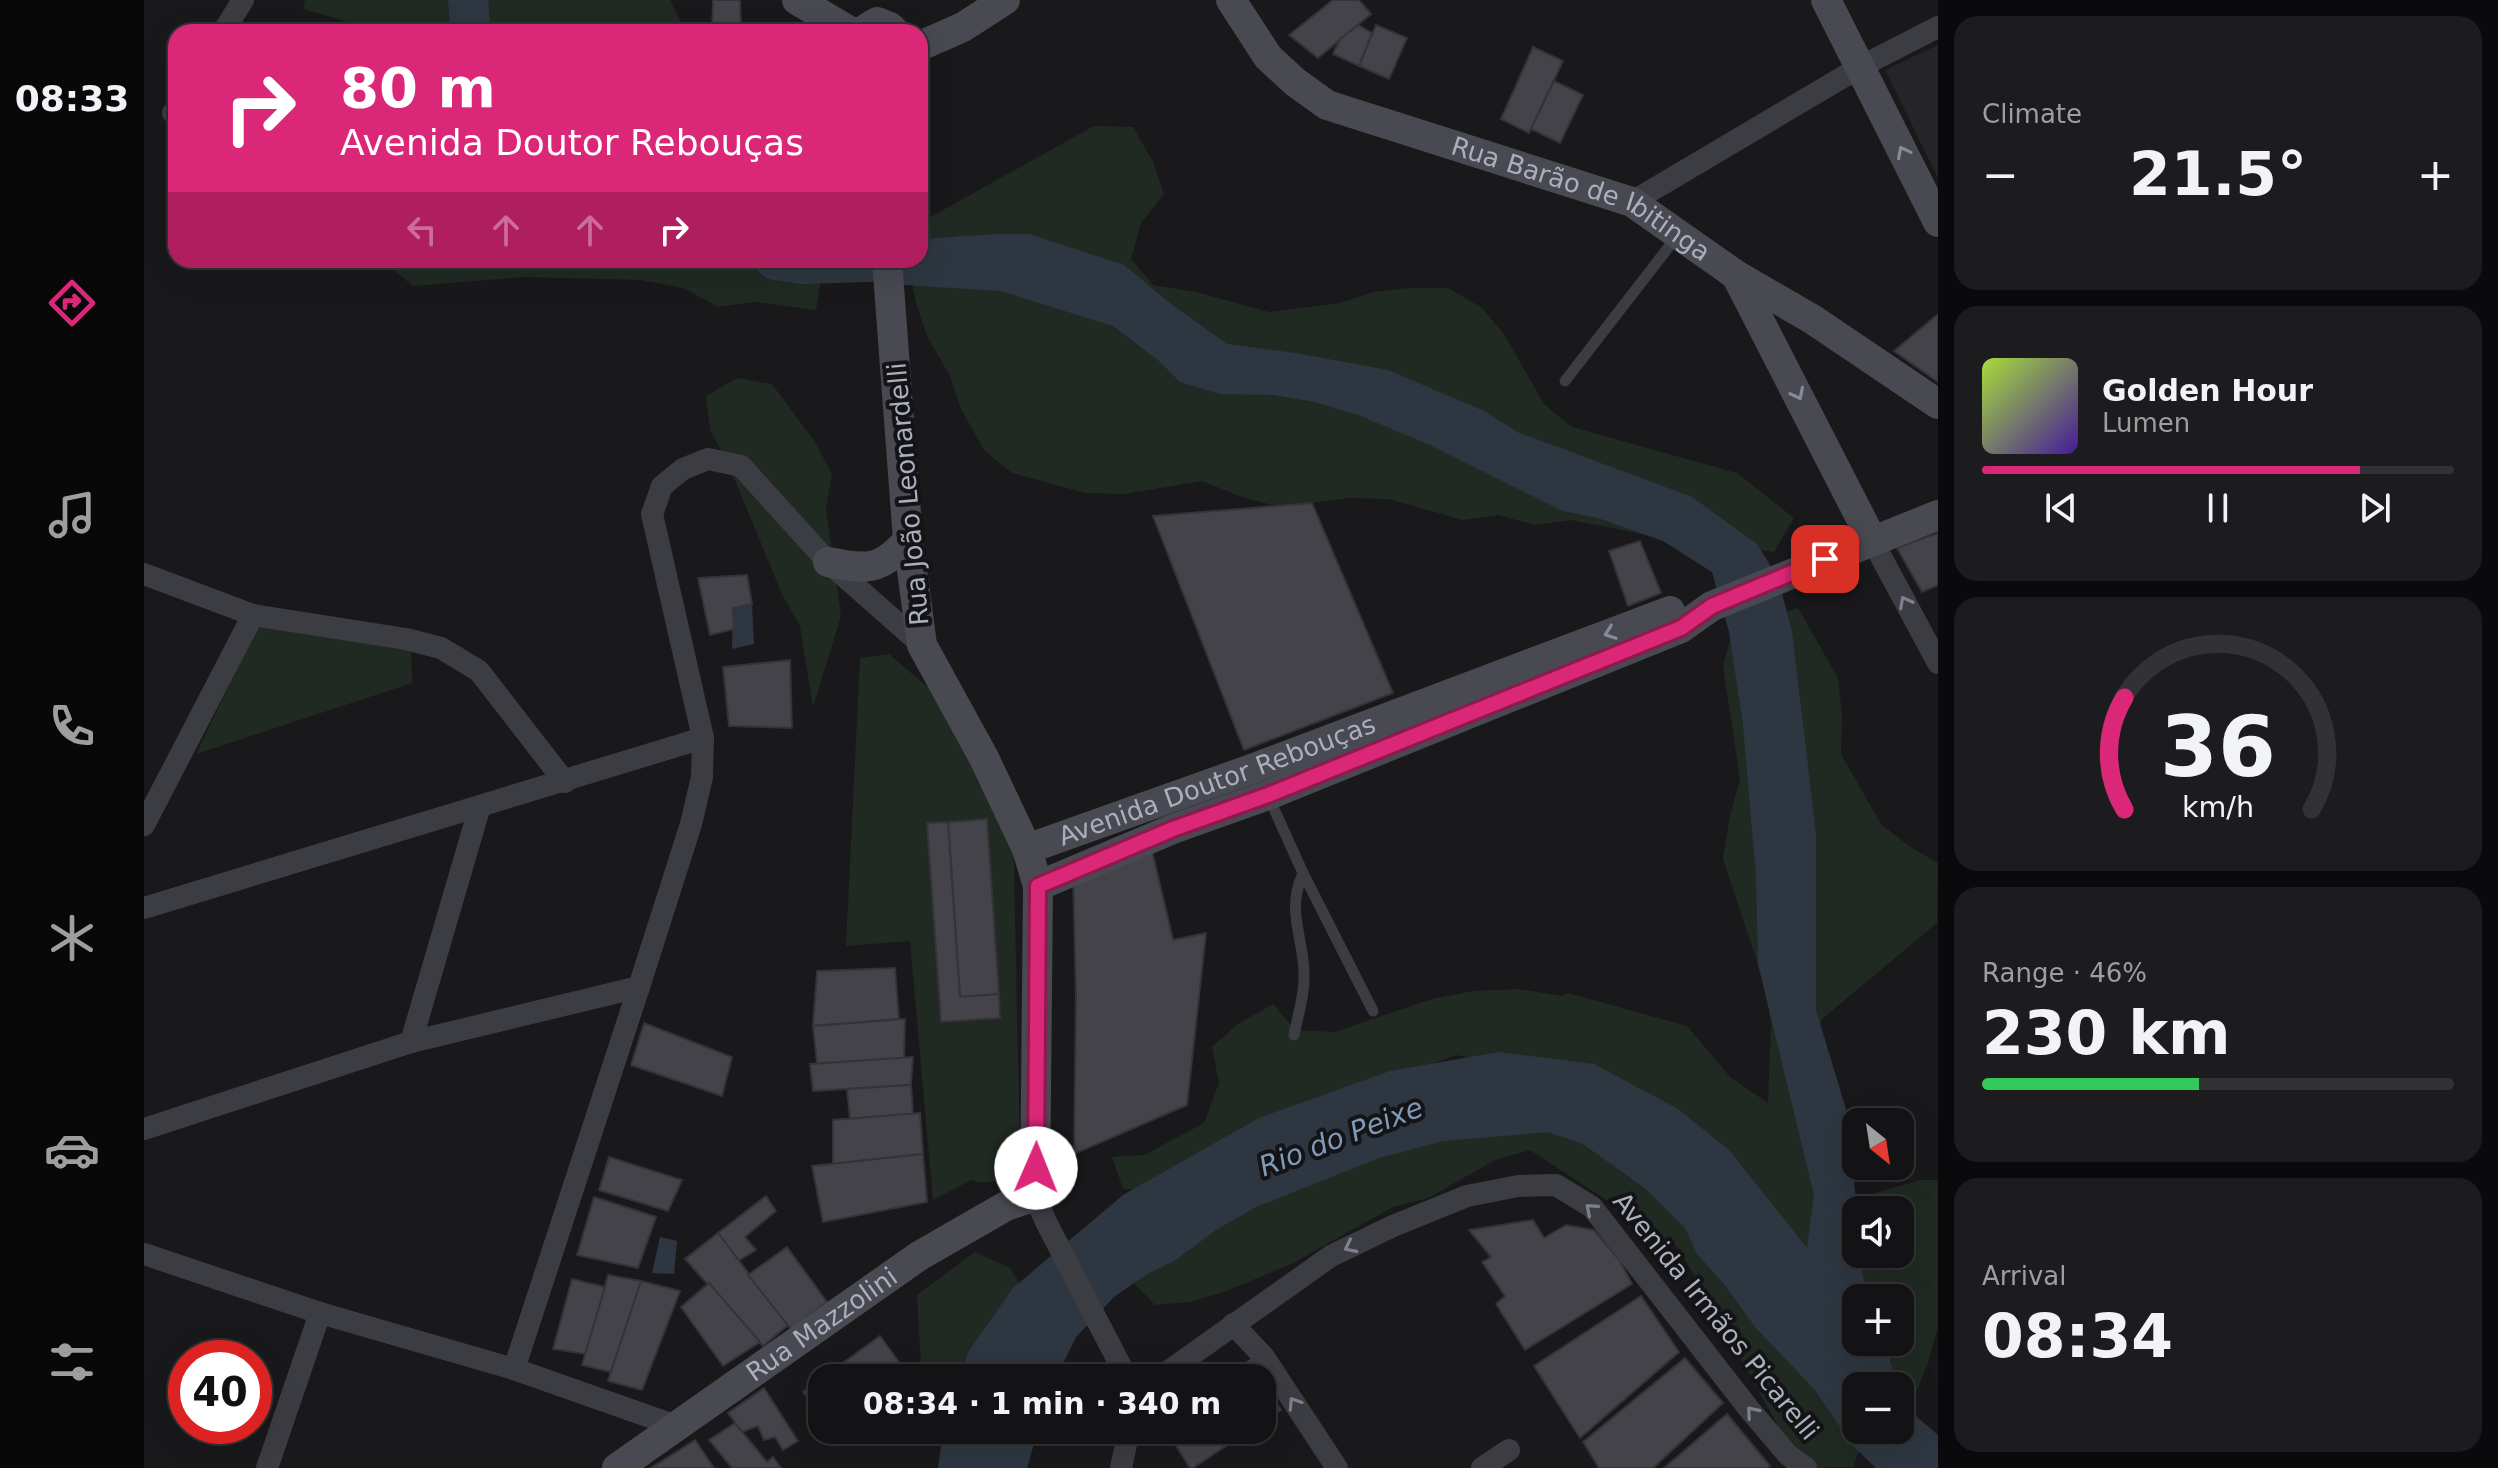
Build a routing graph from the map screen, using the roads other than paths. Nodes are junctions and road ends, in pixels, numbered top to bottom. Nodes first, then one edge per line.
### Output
1 (243, 0) edge
2 (797, 0) edge
3 (1005, 0) edge
4 (1231, 0) edge
5 (1826, 0) edge
6 (228, 24) edge
7 (869, 24) edge
8 (1938, 27) edge
9 (928, 42) edge
10 (1860, 67) junction
11 (1632, 202) junction
12 (1938, 222) edge
13 (1678, 234) junction
14 (888, 268) edge
15 (1736, 275) junction
16 (1812, 319) junction
17 (1775, 348) junction
18 (1565, 381) dead end
19 (1938, 404) edge
20 (1938, 515) edge
21 (908, 540) junction
22 (1872, 540) junction
23 (828, 562) junction
24 (144, 574) edge
25 (253, 615) junction
26 (922, 645) junction
27 (1938, 663) edge
28 (703, 738) junction
29 (1262, 781) junction
30 (565, 782) junction
31 (1161, 802) junction
32 (480, 806) junction
33 (144, 825) edge
34 (1173, 829) junction
35 (1027, 849) junction
36 (1303, 873) junction
37 (1038, 886) junction
38 (144, 908) edge
39 (639, 987) junction
40 (1373, 1011) dead end
41 (1294, 1035) dead end
42 (411, 1042) junction
43 (144, 1129) edge
44 (1040, 1209) junction
45 (144, 1254) edge
46 (320, 1313) junction
47 (1233, 1324) junction
48 (1264, 1357) junction
49 (1120, 1364) edge
50 (1178, 1364) edge
51 (1253, 1364) edge
52 (514, 1369) junction
53 (676, 1426) junction
54 (1126, 1444) edge
55 (1509, 1450) dead end
56 (267, 1468) edge
57 (617, 1468) edge
58 (1121, 1468) edge
59 (1337, 1468) edge
60 (1482, 1468) edge
61 (1806, 1468) edge

1 - 6 street
2 - 7 street
3 - 9 street
4 - 11 street, Rua Barão de Ibitinga
5 - 10 street
8 - 10 street
10 - 11 street
12 -> 10 street
11 - 13 street, Rua Barão de Ibitinga
13 - 15 street, Rua Barão de Ibitinga
13 - 18 lane
14 - 21 street, Rua João Leonardelli
15 - 16 street, Rua Barão de Ibitinga
15 - 17 street
16 - 17 street
16 - 19 street, Rua Barão de Ibitinga
17 -> 22 street
20 - 22 street
21 - 23 street
21 - 26 street, Rua João Leonardelli
27 -> 22 street
22 - 29 street, Avenida Doutor Rebouças
23 - 26 street
23 - 28 street
24 - 25 street
25 - 30 street
25 - 33 street
26 - 35 street, Rua João Leonardelli
28 - 30 street
28 - 39 street
29 - 31 street, Avenida Doutor Rebouças
29 - 34 street, Avenida Doutor Rebouças
29 - 36 lane
30 - 32 street
31 - 34 street
31 - 35 street, Avenida Doutor Rebouças
32 - 38 street
32 - 42 street
34 - 37 street, Avenida Doutor Rebouças
35 - 37 street, Rua João Leonardelli
36 - 40 lane
36 - 41 lane
37 - 44 street, Rua João Leonardelli
39 - 42 street
39 - 52 street
42 - 43 street
44 - 49 street
44 - 53 street, Rua Mazzolini
45 - 46 street
46 - 52 street
46 - 56 street
47 - 48 street
47 - 50 street, Avenida Irmãos Picarelli
61 -> 47 street, Avenida Irmãos Picarelli
48 - 51 lane
59 -> 48 street
52 - 53 street
53 - 57 street, Rua Mazzolini
54 - 58 street
55 - 60 street

